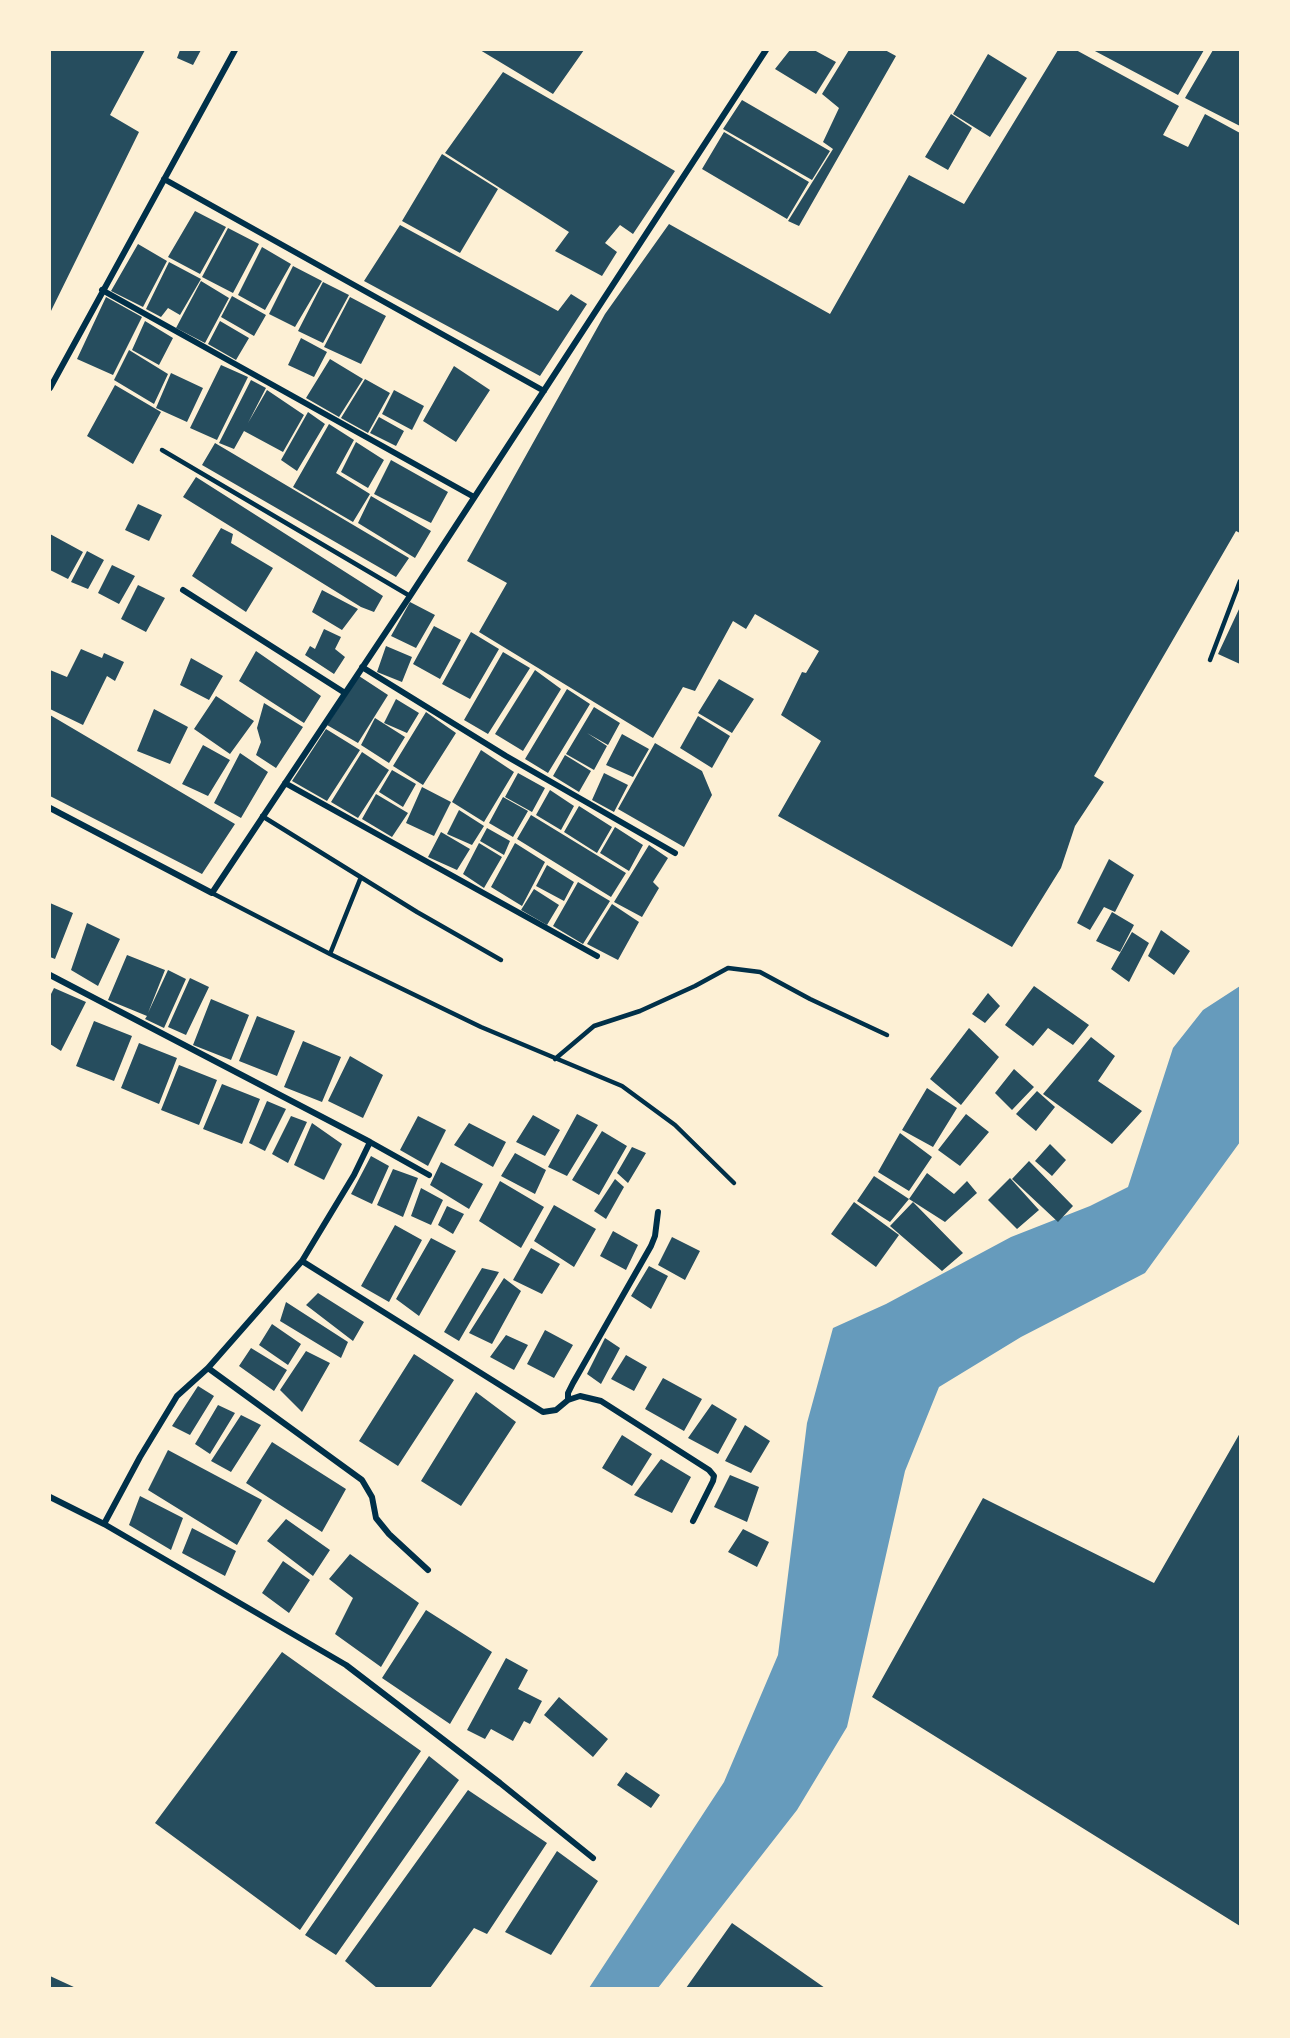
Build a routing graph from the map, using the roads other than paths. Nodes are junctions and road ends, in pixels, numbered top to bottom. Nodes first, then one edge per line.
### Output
1 (235, 50) edge
2 (766, 50) edge
3 (164, 179) junction
4 (102, 290) junction
5 (50, 388) edge
6 (544, 391) junction
7 (162, 450) dead end
8 (474, 497) junction
9 (1240, 581) edge
10 (183, 590) dead end
11 (410, 596) junction
12 (1210, 660) dead end
13 (362, 667) junction
14 (345, 693) junction
15 (285, 783) junction
16 (50, 808) edge
17 (262, 816) junction
18 (675, 853) dead end
19 (361, 877) junction
20 (212, 893) junction
21 (330, 954) junction
22 (597, 956) dead end
23 (501, 960) dead end
24 (50, 975) edge
25 (887, 1035) dead end
26 (555, 1059) junction
27 (370, 1142) junction
28 (429, 1175) dead end
29 (734, 1183) dead end
30 (658, 1212) dead end
31 (302, 1261) junction
32 (208, 1368) junction
33 (568, 1400) junction
34 (50, 1497) edge
35 (693, 1521) dead end
36 (104, 1524) junction
37 (428, 1570) dead end
38 (594, 1858) dead end

1 - 3 street
2 - 6 street
3 - 4 street
3 - 6 street
4 - 5 street
4 - 8 street
6 - 8 street
7 - 11 lane
8 - 11 street
9 - 12 lane
10 - 14 street
11 - 13 street
13 - 14 street
13 - 18 street
14 - 15 street
15 - 17 street
15 - 22 street
16 - 20 street
17 - 19 lane
17 - 20 street
19 - 21 lane
19 - 23 lane
20 - 21 lane
21 - 26 lane
24 - 27 street
25 - 26 lane
26 - 29 lane
27 - 28 street
27 - 31 street
30 - 33 street
31 - 32 street
31 - 33 street
32 - 36 street
32 - 37 street
33 - 35 street
34 - 36 street
36 - 38 street

